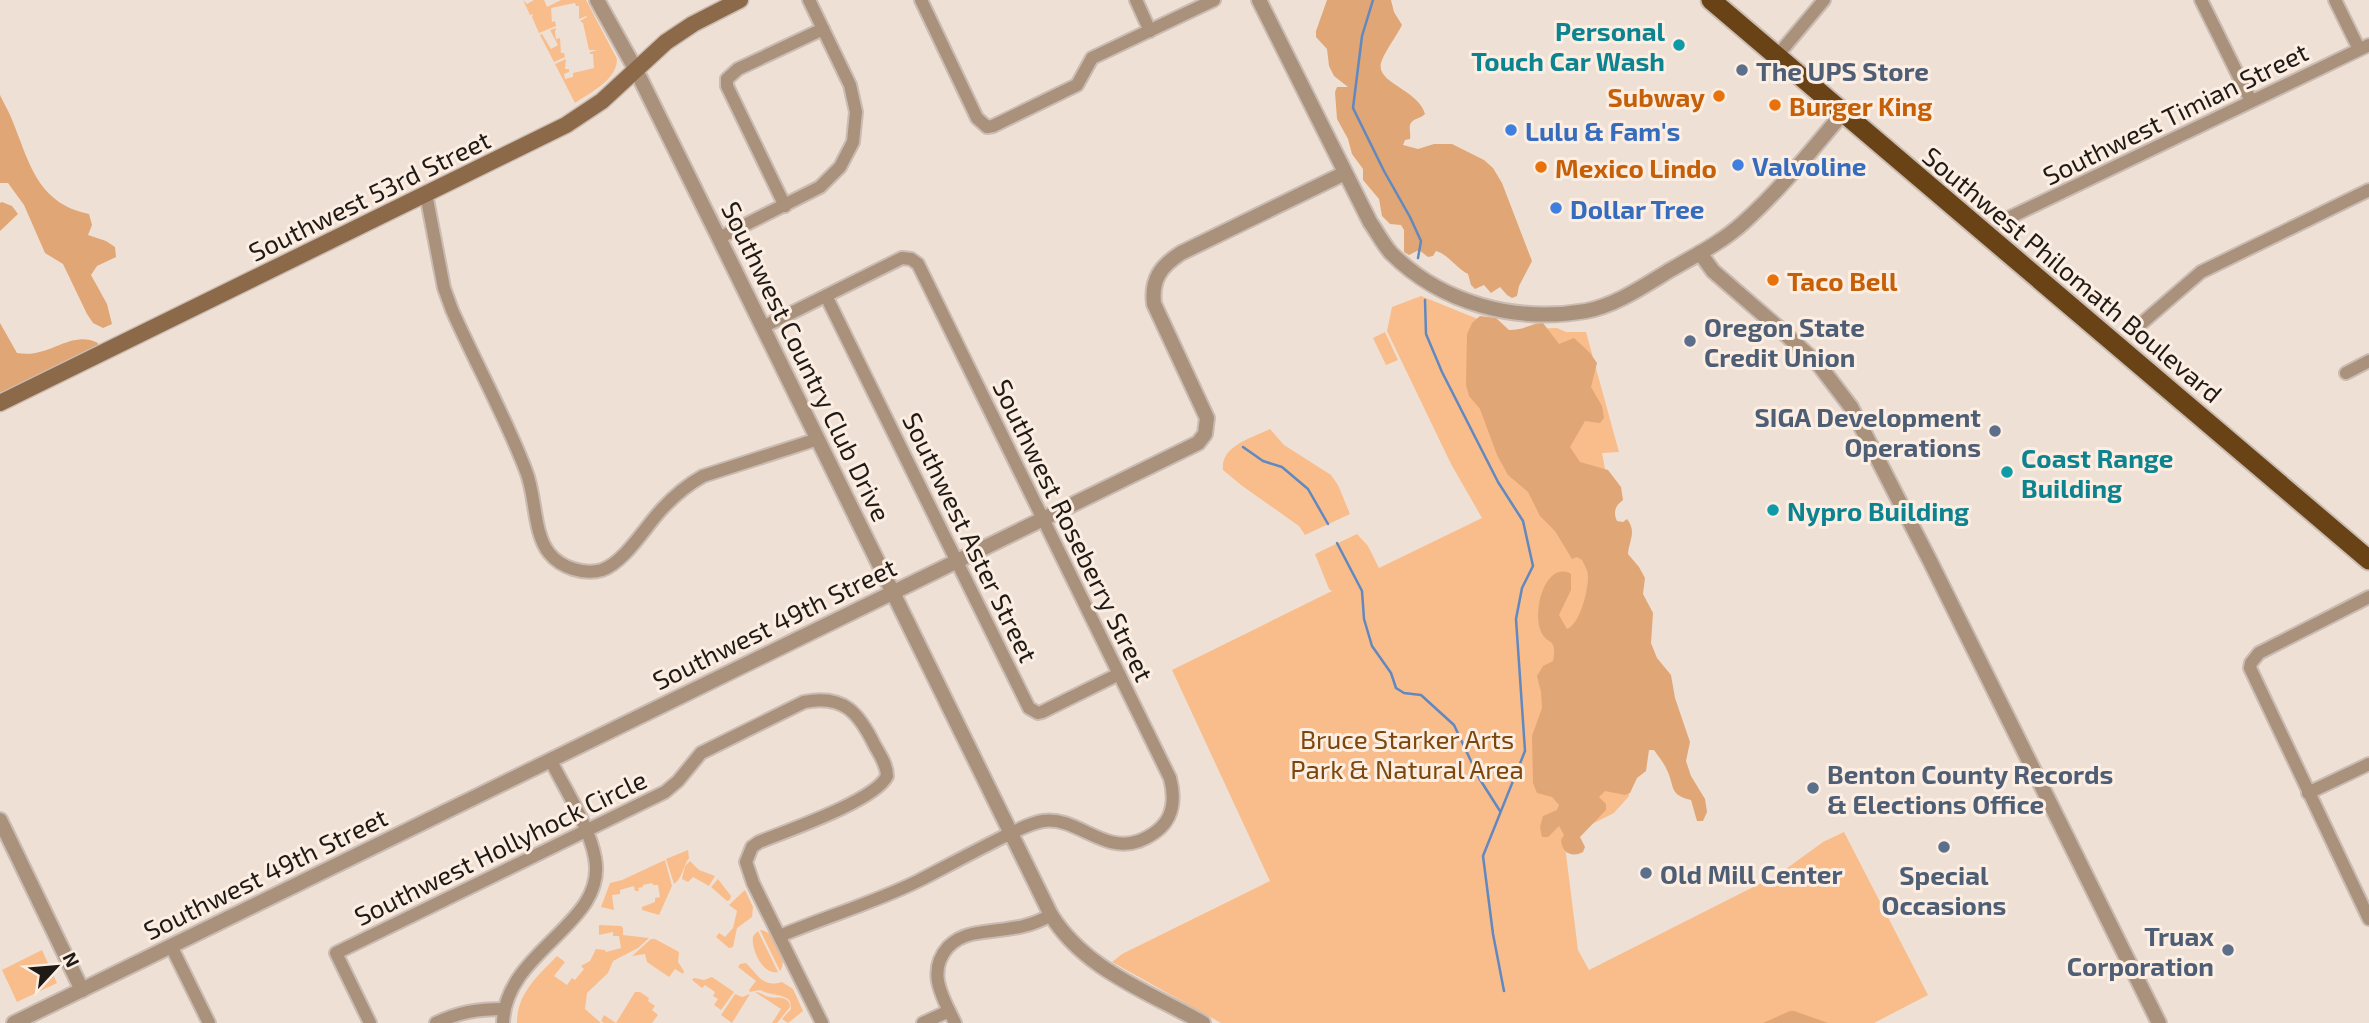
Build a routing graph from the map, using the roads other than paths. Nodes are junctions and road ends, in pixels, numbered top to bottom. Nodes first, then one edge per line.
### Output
1 (597, 0) edge
2 (740, 0) edge
3 (809, 0) edge
4 (921, 0) edge
5 (1136, 0) edge
6 (1214, 0) edge
7 (1259, 0) edge
8 (1711, 0) edge
9 (1824, 0) edge
10 (2201, 0) edge
11 (2334, 0) edge
12 (823, 29) junction
13 (1150, 31) junction
14 (2364, 47) edge
15 (1777, 57) junction
16 (636, 70) junction
17 (2251, 101) junction
18 (1843, 113) junction
19 (1345, 173) junction
20 (2369, 190) edge
21 (426, 194) junction
22 (785, 206) junction
23 (2000, 222) dead end
24 (719, 238) junction
25 (1700, 253) junction
26 (826, 296) junction
27 (2142, 323) dead end
28 (762, 327) junction
29 (2369, 362) edge
30 (2346, 373) dead end
31 (0, 403) edge
32 (818, 439) junction
33 (1043, 517) junction
34 (957, 560) junction
35 (2369, 560) edge
36 (894, 591) junction
37 (2369, 597) edge
38 (1119, 674) junction
39 (551, 761) junction
40 (2369, 764) edge
41 (2308, 793) junction
42 (1, 823) edge
43 (585, 830) junction
44 (1011, 834) junction
45 (1051, 915) junction
46 (2369, 919) edge
47 (780, 936) junction
48 (171, 946) junction
49 (82, 989) junction
50 (503, 1009) junction
51 (952, 1017) edge
52 (14, 1023) edge
53 (209, 1023) edge
54 (370, 1023) edge
55 (436, 1023) edge
56 (503, 1023) edge
57 (822, 1023) edge
58 (923, 1023) edge
59 (1203, 1023) edge
60 (2159, 1023) edge

1 - 16 street, Southwest Country Club Drive
2 - 16 main road, Southwest 53rd Street
3 - 12 street
4 - 13 street
5 - 13 street
6 - 13 street
7 - 19 street
8 - 15 highway, Southwest Philomath Boulevard
9 - 15 street
10 - 17 street
11 - 14 street
12 - 22 street
12 - 22 street
14 - 17 street, Southwest Timian Street
15 - 18 highway, Southwest Philomath Boulevard
16 - 21 main road, Southwest 53rd Street
16 - 24 street, Southwest Country Club Drive
17 - 23 street, Southwest Timian Street
18 - 25 street
18 - 35 highway, Southwest Philomath Boulevard
19 - 25 street
19 - 33 street, Southwest 49th Street
20 - 27 street
21 - 31 main road, Southwest 53rd Street
21 - 32 street
22 - 24 street
24 - 28 street, Southwest Country Club Drive
25 - 60 street
26 - 28 street, Southwest Roseberry Street
26 - 33 street, Southwest Roseberry Street
26 - 34 street, Southwest Aster Street
28 - 32 street, Southwest Country Club Drive
29 - 30 street
32 - 36 street, Southwest Country Club Drive
33 - 34 street, Southwest 49th Street
33 - 38 street, Southwest Roseberry Street
34 - 36 street, Southwest 49th Street
34 - 38 street, Southwest Aster Street
36 - 39 street, Southwest 49th Street
36 - 44 street, Southwest Country Club Drive
37 - 41 street
38 - 44 street, Southwest Roseberry Street
39 - 43 street
39 - 48 street, Southwest 49th Street
40 - 41 street
41 - 46 street
42 - 49 street
43 - 47 street, Southwest Hollyhock Circle
43 - 50 street
43 - 54 street, Southwest Hollyhock Circle
44 - 45 street, Southwest Country Club Drive
44 - 47 street, Southwest Roseberry Street
45 - 51 street
45 - 59 street, Southwest Country Club Drive
47 - 57 street, Southwest Hollyhock Circle
48 - 49 street, Southwest 49th Street
48 - 53 street
49 - 52 street, Southwest 49th Street
50 - 55 street
50 - 56 street
51 - 58 street

